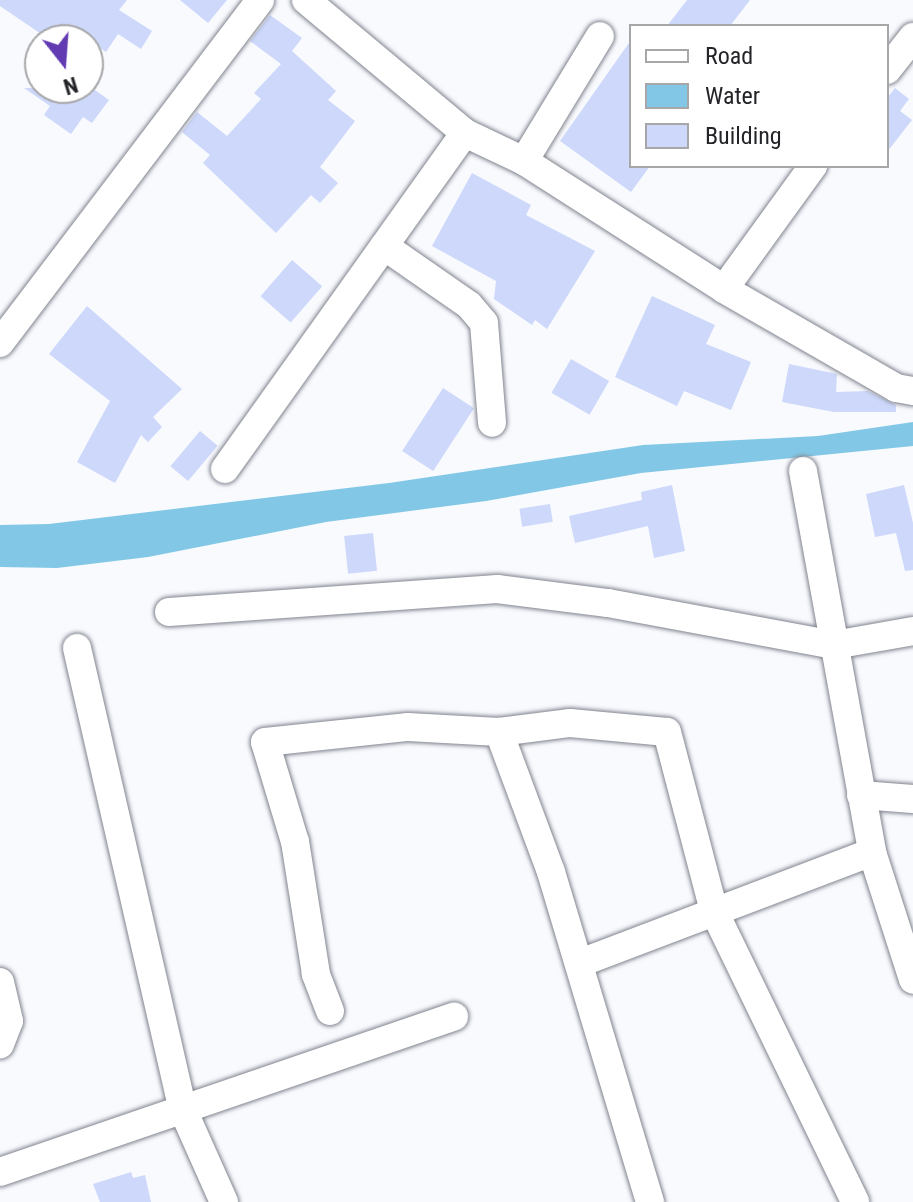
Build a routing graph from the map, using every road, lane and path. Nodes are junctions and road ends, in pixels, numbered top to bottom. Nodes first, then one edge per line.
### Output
1 (260, 0) edge
2 (306, 0) edge
3 (600, 36) dead end
4 (913, 37) edge
5 (889, 67) edge
6 (465, 133) junction
7 (524, 161) junction
8 (812, 168) edge
9 (384, 246) junction
10 (724, 289) junction
11 (0, 343) edge
12 (913, 391) edge
13 (492, 423) dead end
14 (225, 469) dead end
15 (803, 471) dead end
16 (169, 612) dead end
17 (913, 631) edge
18 (834, 645) junction
19 (77, 648) dead end
20 (499, 732) junction
21 (861, 795) junction
22 (913, 799) edge
23 (872, 852) junction
24 (714, 911) junction
25 (580, 963) junction
26 (913, 980) edge
27 (0, 982) edge
28 (330, 1011) dead end
29 (454, 1017) dead end
30 (0, 1044) edge
31 (183, 1110) junction
32 (0, 1170) edge
33 (224, 1202) edge
34 (650, 1202) edge
35 (855, 1202) edge

1 - 11 street
2 - 6 street
3 - 7 street
4 - 5 street
6 - 7 street
6 - 9 street
7 - 10 street
8 - 10 street
9 - 13 street
9 - 14 street
10 - 12 street
15 - 18 street
16 - 18 street
17 - 18 street
18 - 21 street
19 - 31 street
20 - 24 street
20 - 25 street
20 - 28 street
21 - 22 street
21 - 23 street
23 - 24 street
23 - 26 street
24 - 25 street
24 - 35 street
25 - 34 street
27 - 30 street
29 - 31 street
31 - 32 street
31 - 33 street

